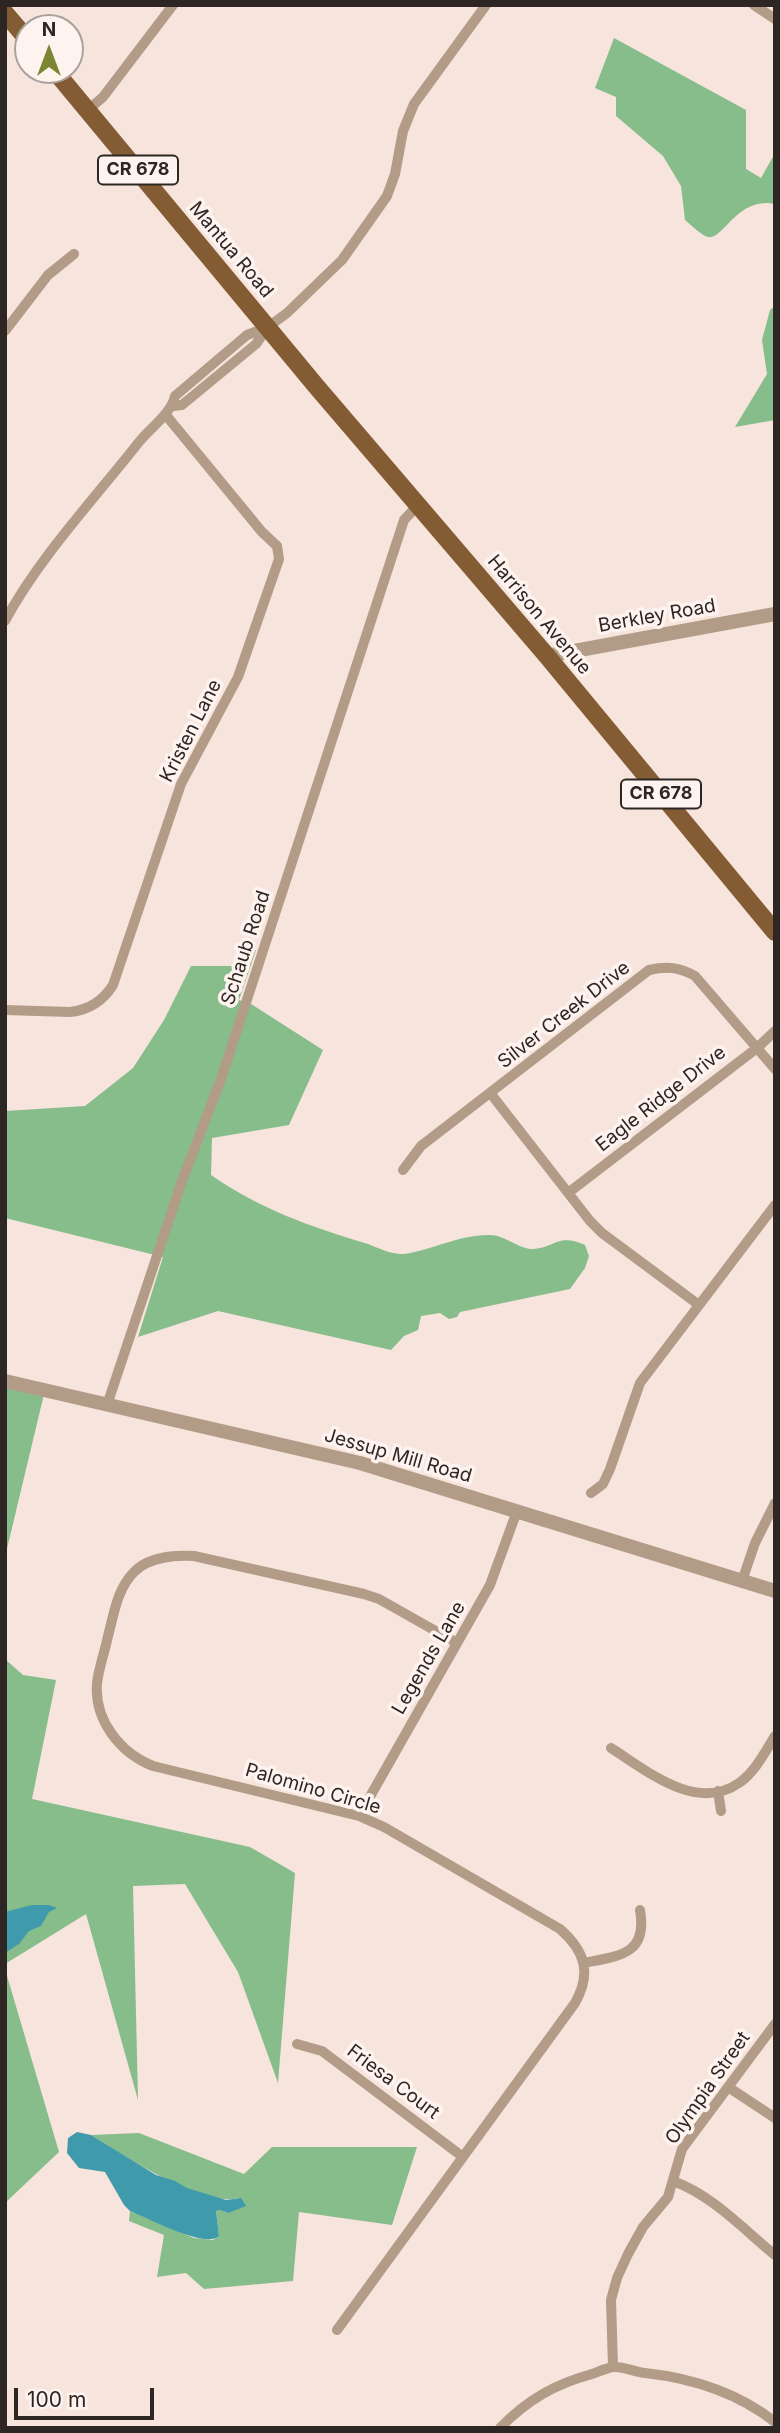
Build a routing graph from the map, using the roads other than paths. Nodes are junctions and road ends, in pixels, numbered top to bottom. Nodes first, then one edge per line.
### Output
1 (173, 5) edge
2 (486, 5) edge
3 (754, 5) edge
4 (775, 19) edge
5 (66, 84) edge
6 (88, 110) junction
7 (74, 254) dead end
8 (268, 327) junction
9 (5, 331) edge
10 (169, 410) junction
11 (418, 506) junction
12 (775, 614) edge
13 (5, 621) edge
14 (547, 656) junction
15 (775, 932) edge
16 (5, 1010) edge
17 (775, 1031) edge
18 (757, 1048) junction
19 (775, 1069) edge
20 (491, 1094) junction
21 (403, 1170) dead end
22 (568, 1193) junction
23 (775, 1205) edge
24 (699, 1305) junction
25 (5, 1381) edge
26 (107, 1405) junction
27 (591, 1493) dead end
28 (775, 1503) edge
29 (517, 1511) junction
30 (770, 1525) edge
31 (742, 1581) junction
32 (775, 1591) edge
33 (457, 1643) junction
34 (775, 1736) edge
35 (611, 1748) dead end
36 (718, 1791) junction
37 (721, 1811) dead end
38 (359, 1816) junction
39 (640, 1910) dead end
40 (583, 1963) junction
41 (775, 2024) edge
42 (297, 2044) dead end
43 (728, 2087) junction
44 (775, 2118) edge
45 (463, 2157) junction
46 (673, 2181) junction
47 (775, 2255) edge
48 (337, 2330) dead end
49 (613, 2367) junction
50 (775, 2422) edge
51 (500, 2428) edge

1 - 6 street
2 - 8 street
3 - 4 street
5 - 6 main road, Mantua Road / CR 678
6 - 8 main road, Mantua Road / CR 678
7 - 9 street
8 - 10 street
8 - 11 main road, Harrison Avenue / CR 678
10 - 13 street
10 - 16 street, Kristen Lane
11 - 14 main road, Harrison Avenue / CR 678
11 - 26 street, Schaub Road
12 - 14 street, Berkley Road
14 - 15 main road, Harrison Avenue / CR 678
17 - 18 street, Eagle Ridge Drive
18 - 19 street, Silver Creek Drive
18 - 20 street, Silver Creek Drive
18 - 22 street, Eagle Ridge Drive
20 - 21 street, Silver Creek Drive
20 - 22 street
22 - 24 street
23 - 24 street
24 - 27 street
25 - 26 street, Jessup Mill Road
26 - 29 street, Jessup Mill Road
28 - 30 street
29 - 31 street, Jessup Mill Road
29 - 33 street, Legends Lane
30 - 31 street
31 - 32 street, Jessup Mill Road
33 - 38 street, Legends Lane
33 - 38 street, Palomino Circle
34 - 36 street
35 - 36 street
36 - 37 street
38 - 40 street, Palomino Circle
39 - 40 street
40 - 45 street
41 - 43 street, Olympia Street
42 - 45 street, Friesa Court
43 - 44 street
43 - 46 street, Olympia Street
45 - 48 street
46 - 47 street
46 - 49 street, Olympia Street
49 - 50 street
49 - 51 street

